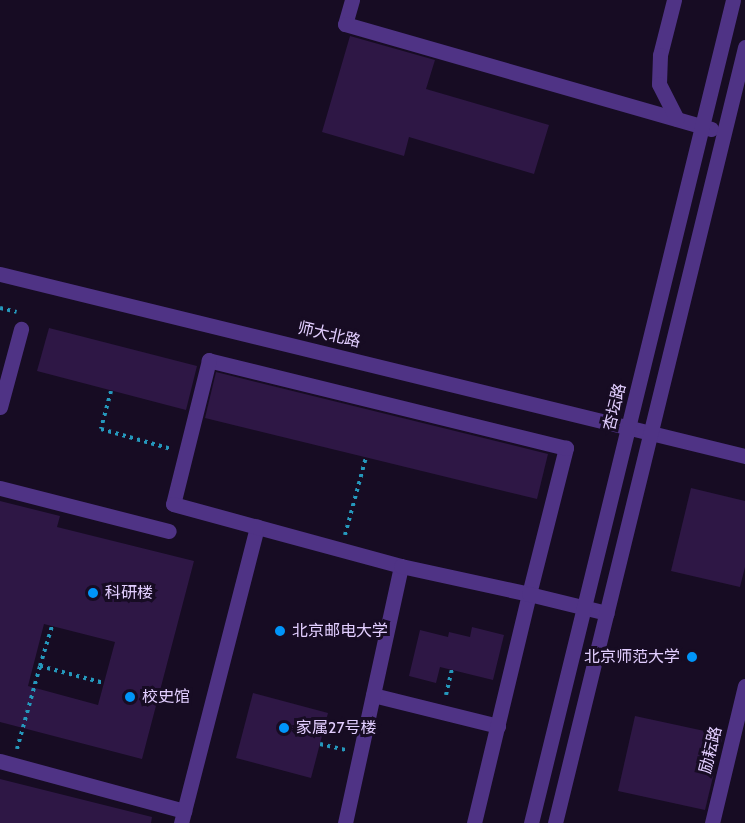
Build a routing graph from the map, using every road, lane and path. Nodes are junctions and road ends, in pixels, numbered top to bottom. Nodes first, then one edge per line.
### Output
1 (352, 0) edge
2 (674, 0) edge
3 (733, 0) edge
4 (745, 47) edge
5 (677, 119) junction
6 (702, 126) junction
7 (723, 132) junction
8 (0, 274) edge
9 (21, 329) dead end
10 (111, 391) dead end
11 (0, 407) edge
12 (629, 424) junction
13 (651, 430) junction
14 (186, 453) junction
15 (745, 456) edge
16 (366, 457) dead end
17 (0, 488) edge
18 (257, 527) junction
19 (169, 531) dead end
20 (341, 550) junction
21 (401, 566) junction
22 (529, 594) junction
23 (586, 608) junction
24 (608, 614) junction
25 (51, 626) dead end
26 (40, 666) junction
27 (452, 670) dead end
28 (104, 683) dead end
29 (745, 686) edge
30 (373, 695) junction
31 (441, 712) junction
32 (498, 726) junction
33 (320, 744) dead end
34 (360, 754) junction
35 (6, 763) edge
36 (182, 817) edge
37 (345, 823) edge
38 (474, 823) edge
39 (531, 823) edge
40 (555, 823) edge
41 (712, 823) edge

1 - 5 street
2 - 5 street
3 - 6 street, 杏坛路
4 - 7 street
5 - 6 street
6 - 7 street
6 - 12 street, 杏坛路
7 - 13 street
8 - 12 street, 师大北路
9 - 11 street
10 - 14 path
12 - 13 street, 师大北路
12 - 23 street, 杏坛路
13 - 15 street, 师大北路
13 - 24 street
14 - 18 street
14 - 22 street
16 - 20 path
17 - 19 street
18 - 20 street
18 - 36 street
20 - 21 street
21 - 22 street
21 - 30 street
22 - 23 street
22 - 32 street
23 - 24 street
23 - 39 street, 杏坛路
24 - 40 street
25 - 26 path
26 - 28 path
26 - 35 path
27 - 31 path
29 - 41 street, 励耘路
30 - 31 street
30 - 34 street
31 - 32 street
32 - 38 street
33 - 34 path
34 - 37 street
35 - 36 street

